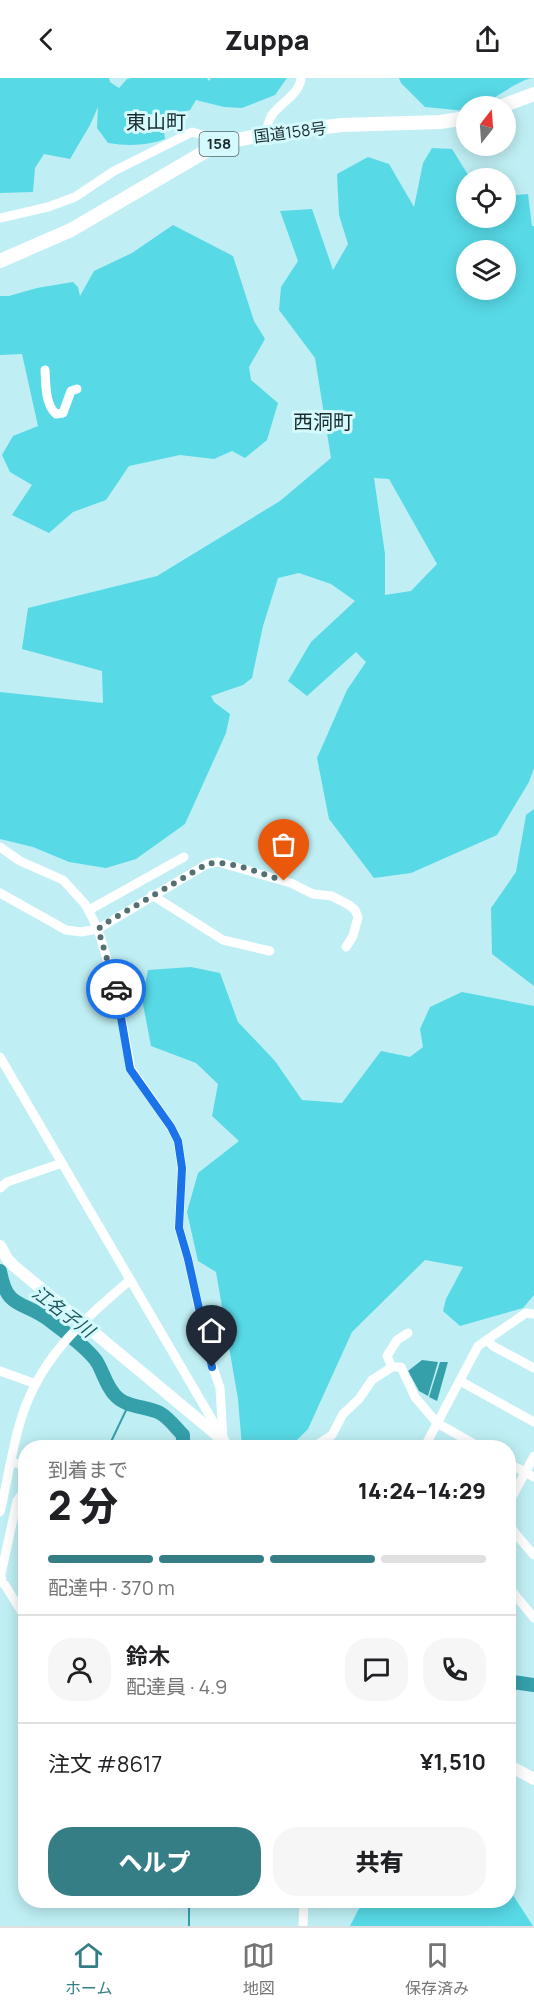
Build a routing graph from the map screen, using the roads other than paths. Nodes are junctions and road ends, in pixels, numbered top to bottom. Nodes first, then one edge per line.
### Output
1 (301, 78) edge
2 (534, 94) edge
3 (516, 101) edge
4 (456, 120) edge
5 (266, 134) junction
6 (218, 144) junction
7 (0, 218) edge
8 (0, 261) edge
9 (45, 370) dead end
10 (77, 389) dead end
11 (0, 847) edge
12 (184, 857) dead end
13 (0, 893) edge
14 (152, 895) junction
15 (89, 910) junction
16 (98, 929) junction
17 (346, 947) dead end
18 (270, 951) dead end
19 (0, 1057) edge
20 (62, 1163) junction
21 (0, 1188) edge
22 (0, 1246) edge
23 (129, 1281) junction
24 (534, 1314) edge
25 (82, 1322) junction
26 (408, 1333) dead end
27 (487, 1340) junction
28 (392, 1367) junction
29 (534, 1368) edge
30 (0, 1371) edge
31 (460, 1381) junction
32 (36, 1384) junction
33 (534, 1422) edge
34 (437, 1423) junction
35 (220, 1440) edge
36 (223, 1440) edge
37 (225, 1440) edge
38 (323, 1440) edge
39 (428, 1440) edge
40 (467, 1440) edge
41 (534, 1456) edge
42 (12, 1462) junction
43 (18, 1464) edge
44 (516, 1467) edge
45 (530, 1474) edge
46 (516, 1492) edge
47 (18, 1500) edge
48 (0, 1512) edge
49 (516, 1534) edge
50 (534, 1555) edge
51 (516, 1597) edge
52 (18, 1606) edge
53 (534, 1618) edge
54 (516, 1769) edge
55 (534, 1779) edge
56 (304, 1908) edge
57 (303, 1926) edge

1 - 5 street
2 - 3 highway
4 - 5 highway, 国道158号 / 158
5 - 6 highway, 国道158号 / 158
6 - 7 street
6 - 8 highway, 国道158号 / 158
9 - 10 street
11 - 15 street
12 - 15 street
13 - 16 street
14 - 16 street
14 - 17 street
14 - 18 street
15 - 16 street
16 - 37 street
19 - 20 street
20 - 21 street
20 - 23 street
22 - 25 main road
23 - 25 street
23 - 36 street
24 - 27 street
25 - 32 street
25 - 35 main road
26 - 28 street
27 - 29 street
27 - 31 street
28 - 34 street
28 - 38 street
30 - 32 street
31 - 33 street
31 - 34 street
32 - 42 street
34 - 39 street
34 - 40 street
41 - 45 street
42 - 43 street
42 - 48 street
44 - 45 street
45 - 46 street
47 - 52 street
49 - 50 street
51 - 53 street
54 - 55 main road
56 - 57 street

